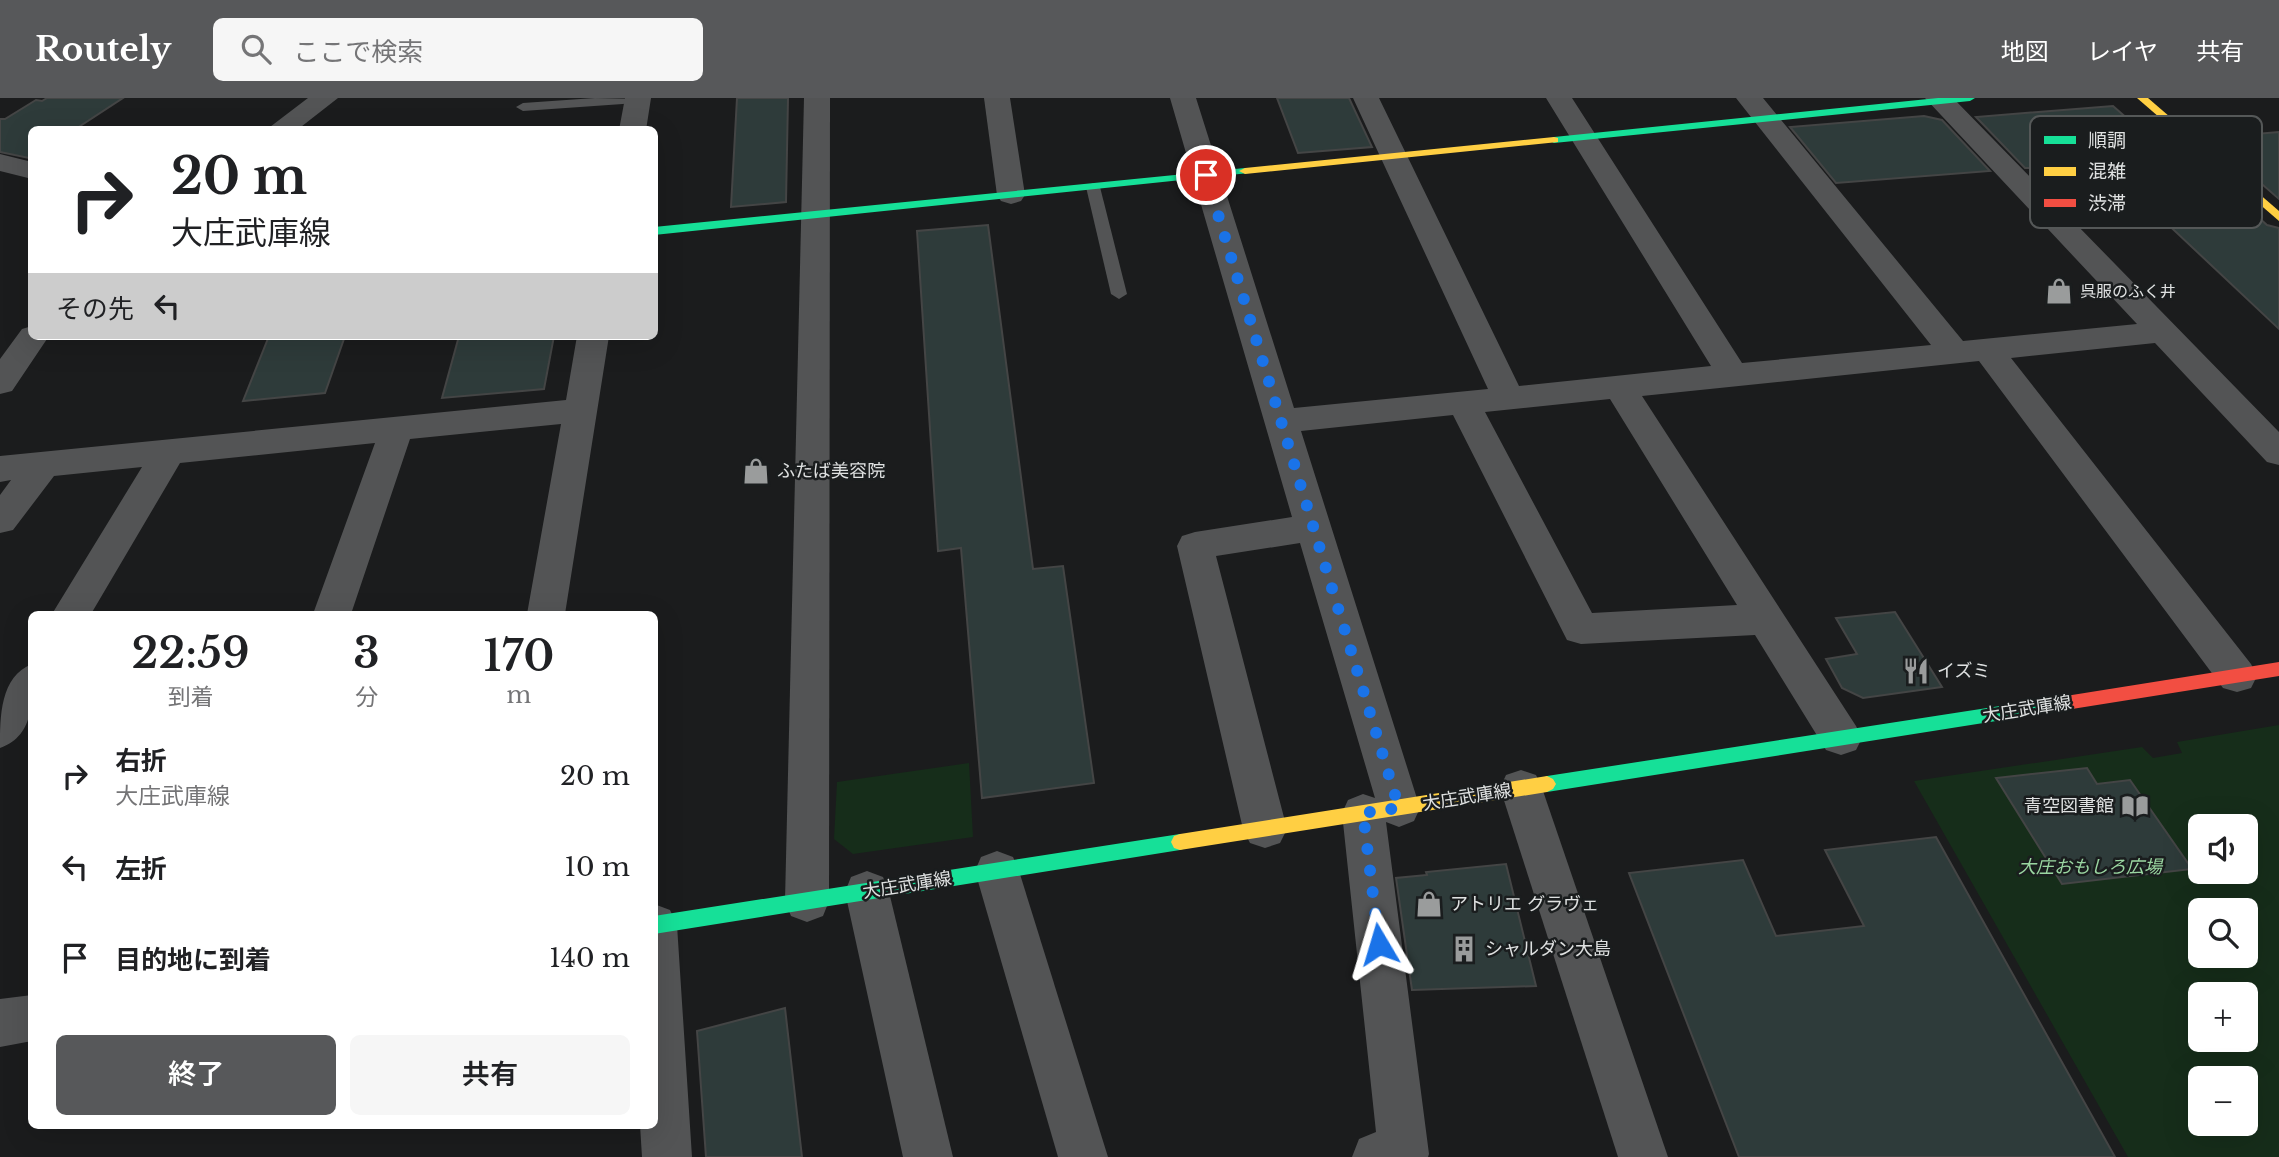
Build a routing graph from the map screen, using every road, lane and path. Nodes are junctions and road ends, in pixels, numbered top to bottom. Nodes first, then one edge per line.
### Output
1 (325, 98) edge
2 (817, 98) edge
3 (997, 98) edge
4 (1183, 98) edge
5 (1366, 98) edge
6 (1559, 98) edge
7 (2143, 98) edge
8 (637, 99) edge
9 (1950, 99) edge
10 (523, 107) dead end
11 (1758, 108) edge
12 (2163, 116) edge
13 (285, 126) edge
14 (633, 126) edge
15 (1584, 137) junction
16 (1392, 156) junction
17 (0, 162) edge
18 (28, 170) edge
19 (1206, 175) junction
20 (1093, 187) junction
21 (2030, 187) edge
22 (1011, 195) junction
23 (2262, 203) edge
24 (816, 215) junction
25 (2279, 218) edge
26 (2067, 228) edge
27 (658, 231) edge
28 (1119, 294) dead end
29 (2161, 332) junction
30 (30, 340) edge
31 (592, 340) edge
32 (1971, 351) junction
33 (1733, 376) junction
34 (0, 383) edge
35 (1620, 388) junction
36 (1509, 400) junction
37 (1464, 404) junction
38 (580, 410) junction
39 (1282, 422) junction
40 (397, 428) junction
41 (170, 450) junction
42 (2279, 453) edge
43 (44, 464) junction
44 (0, 469) edge
45 (0, 520) edge
46 (1314, 527) junction
47 (73, 611) edge
48 (333, 611) edge
49 (546, 611) edge
50 (1766, 619) junction
51 (2279, 669) edge
52 (2237, 676) junction
53 (1841, 738) junction
54 (1521, 788) junction
55 (1381, 810) junction
56 (1265, 829) junction
57 (997, 871) junction
58 (867, 892) junction
59 (807, 901) junction
60 (658, 924) edge
61 (658, 996) edge
62 (28, 1019) edge
63 (0, 1023) edge
64 (667, 1157) edge
65 (928, 1157) edge
66 (1083, 1157) edge
67 (1377, 1157) edge
68 (1643, 1157) edge

1 - 13 street
2 - 24 street
3 - 22 street
4 - 19 street
5 - 16 street
6 - 15 street
7 - 12 street
8 - 10 lane
8 - 14 street
9 - 11 street
9 - 21 street
11 - 15 street
11 - 32 street
15 - 16 street
15 - 33 street
16 - 19 street
16 - 36 street
17 - 18 street
19 - 20 street
19 - 39 street
20 - 22 street
20 - 28 lane
22 - 24 street
23 - 25 street
24 - 27 street
24 - 59 street
26 - 29 street
29 - 32 street
29 - 42 street
30 - 34 street
31 - 38 street
32 - 33 street
32 - 52 street
33 - 35 street
35 - 36 street
35 - 50 street
36 - 37 street
37 - 39 street
37 - 50 street
38 - 40 street
38 - 49 street
39 - 46 street
40 - 41 street
40 - 48 street
41 - 43 street
41 - 47 street
43 - 44 street
43 - 45 street
46 - 55 street
46 - 56 street
50 - 53 street
51 - 52 street, 大庄武庫線
52 - 53 street, 大庄武庫線
53 - 54 street, 大庄武庫線
54 - 55 street, 大庄武庫線
54 - 68 street
55 - 56 street, 大庄武庫線
55 - 67 street
56 - 57 street, 大庄武庫線
57 - 58 street, 大庄武庫線
57 - 66 street
58 - 59 street, 大庄武庫線
58 - 65 street
59 - 60 street, 大庄武庫線
61 - 64 street
62 - 63 street

